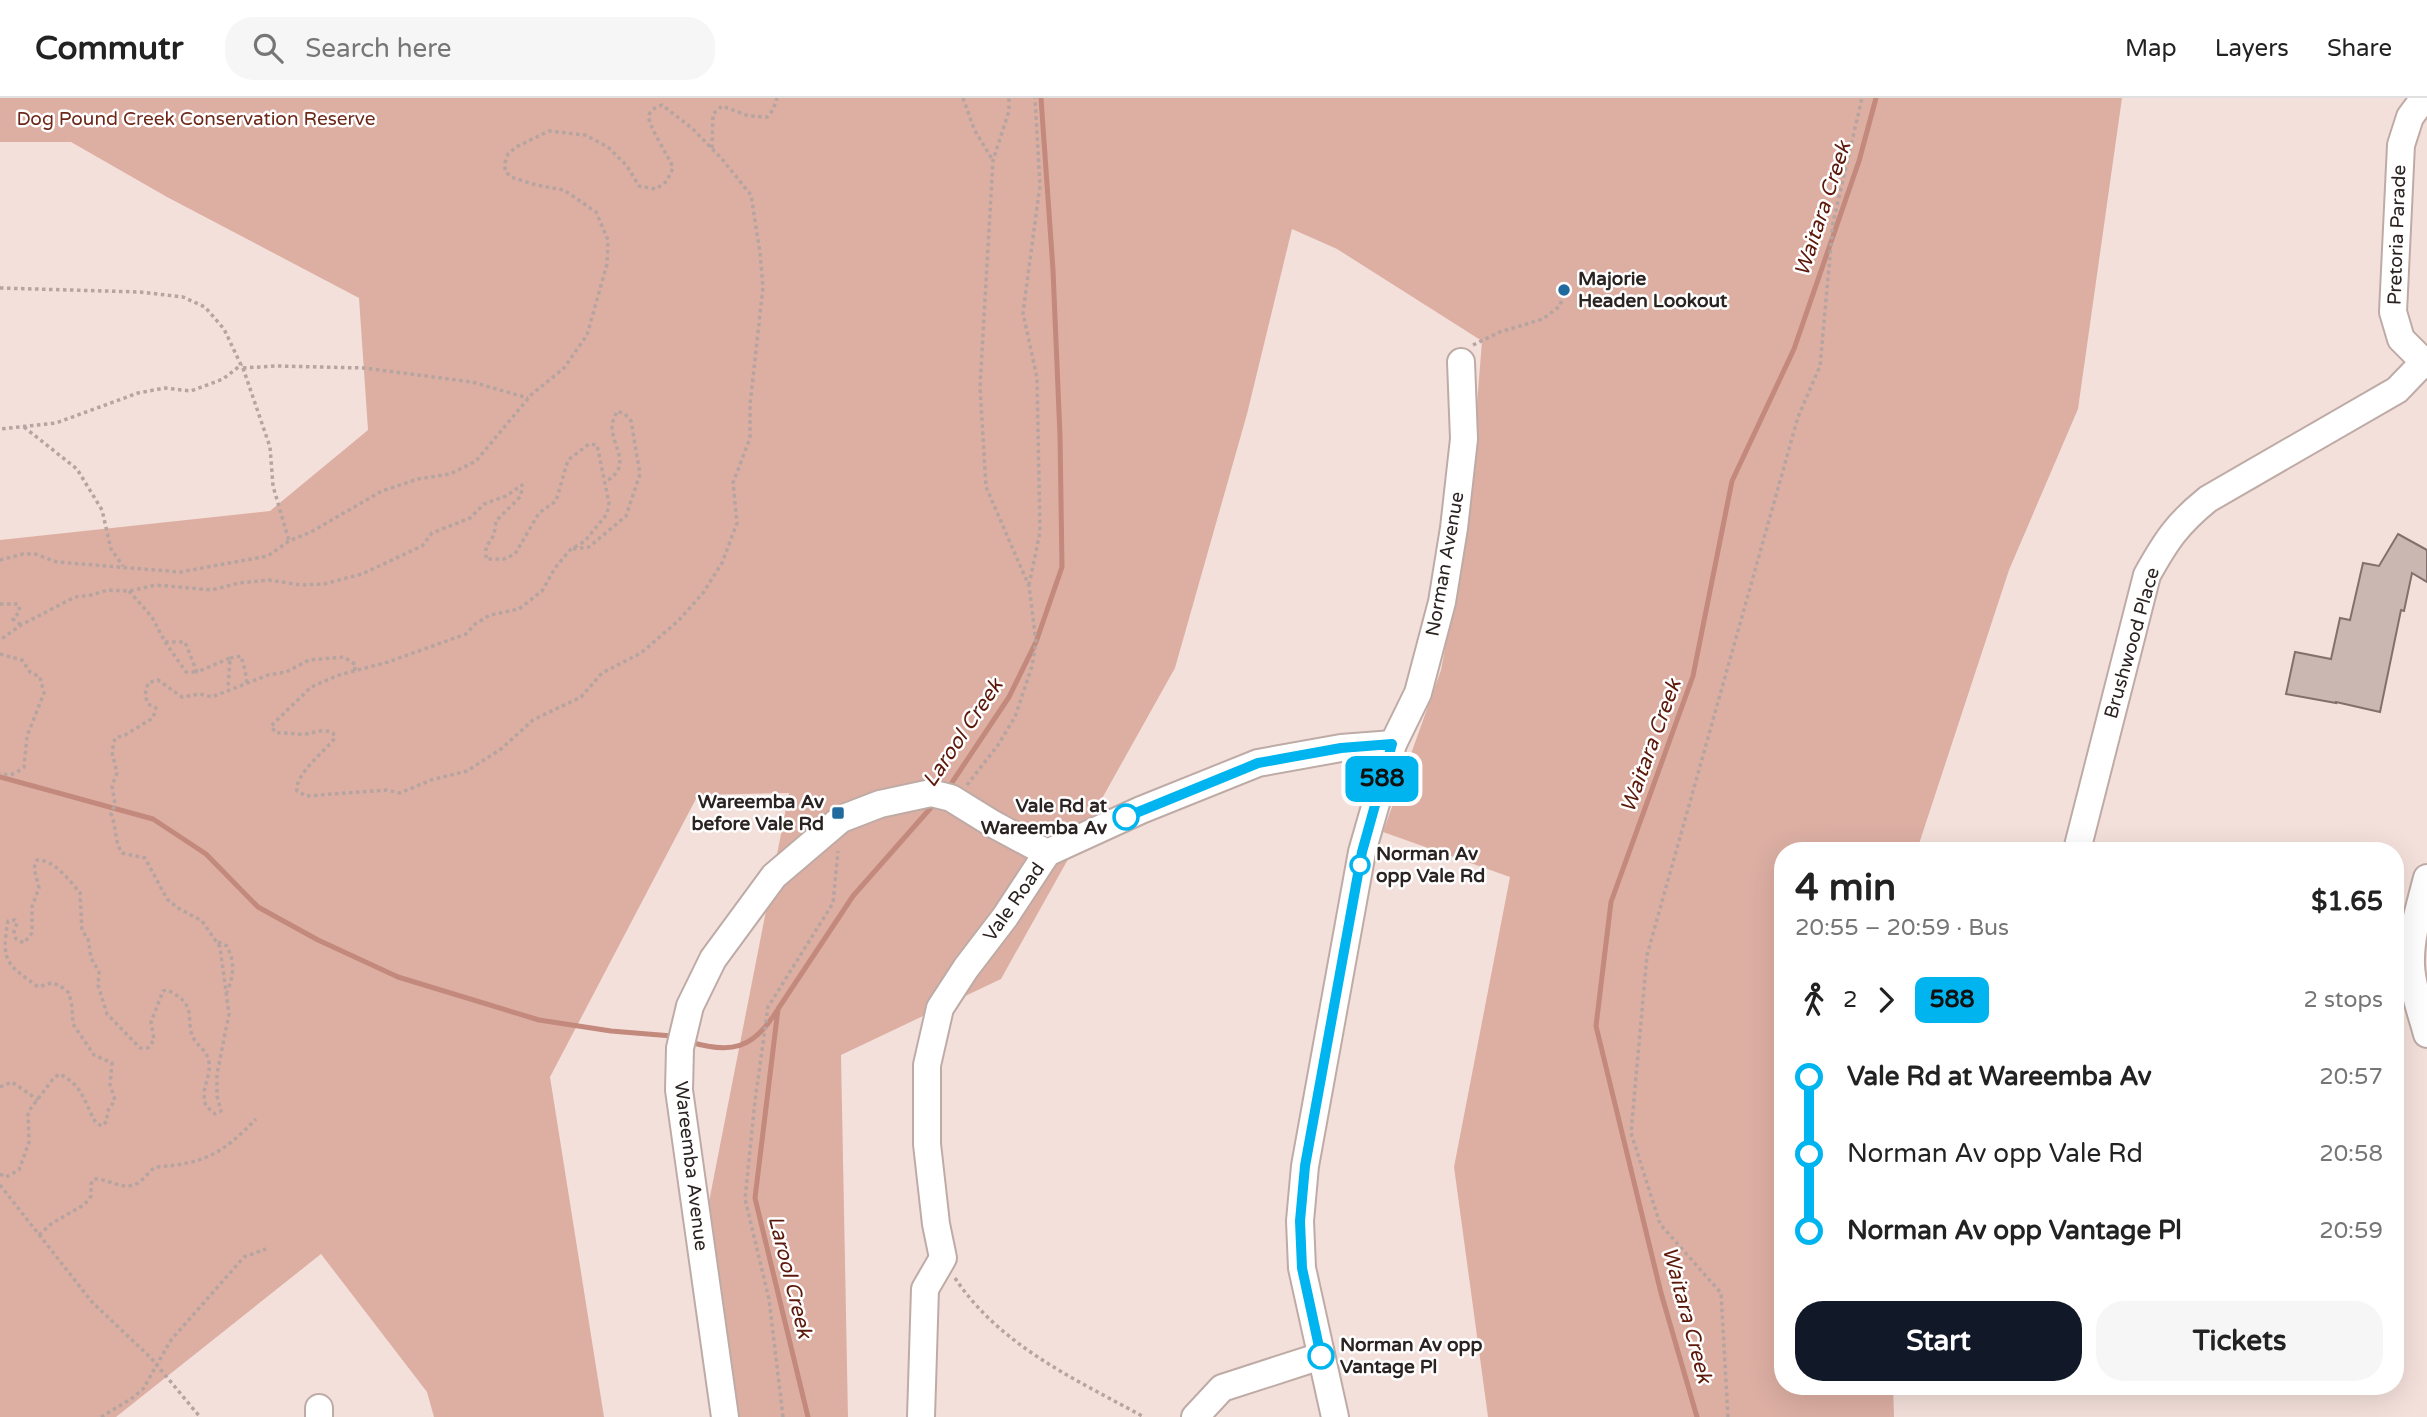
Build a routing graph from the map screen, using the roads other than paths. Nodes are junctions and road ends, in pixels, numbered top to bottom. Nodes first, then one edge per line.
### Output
1 (2424, 98) edge
2 (1461, 362) road end
3 (2425, 364) edge
4 (1392, 744) junction
5 (2079, 842) edge
6 (1047, 853) junction
7 (2427, 878) edge
8 (2427, 1034) edge
9 (1321, 1356) junction
10 (724, 1417) edge
11 (921, 1417) edge
12 (1195, 1417) edge
13 (1335, 1417) edge

1 - 3 street, Pretoria Parade
2 - 4 street, Norman Avenue
3 - 5 street, Brushwood Place
4 - 6 street, Vale Road
4 - 9 street, Norman Avenue
6 - 10 street, Wareemba Avenue
6 - 11 street, Vale Road
7 - 8 street
9 - 12 street
9 - 13 street, Norman Avenue

